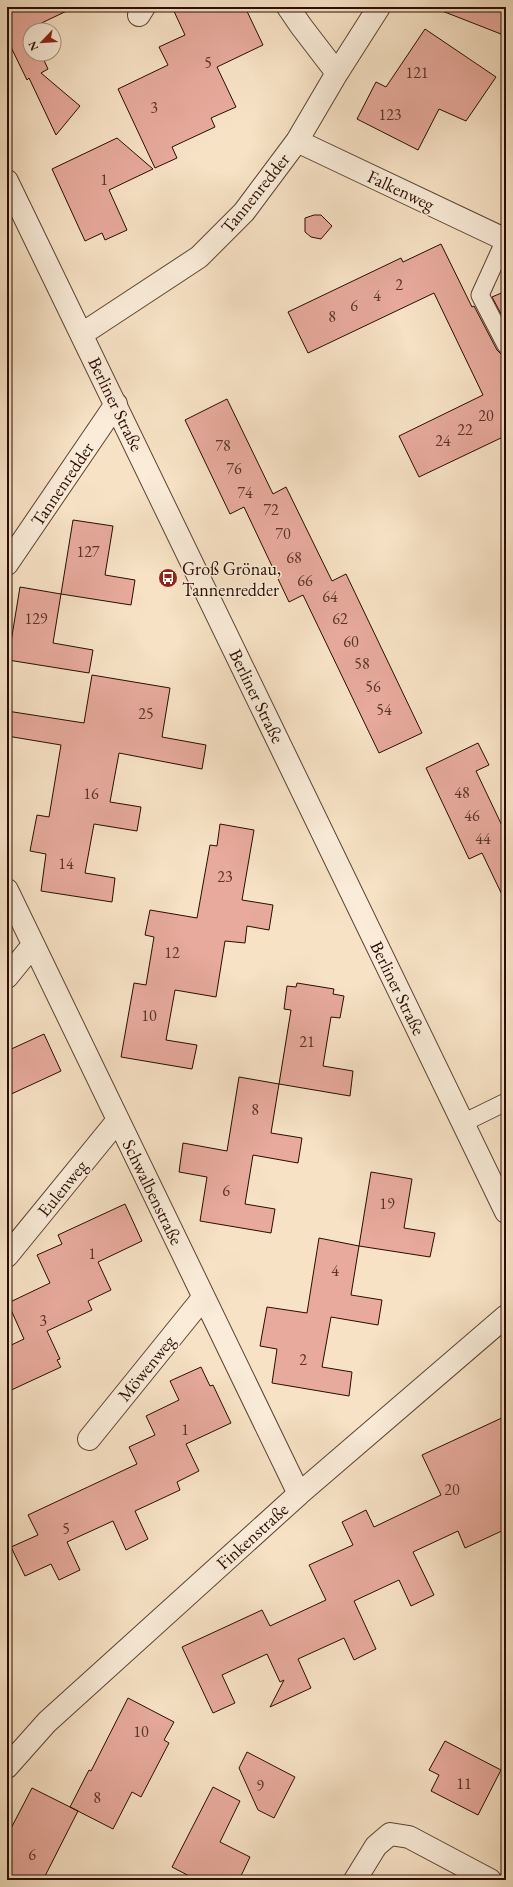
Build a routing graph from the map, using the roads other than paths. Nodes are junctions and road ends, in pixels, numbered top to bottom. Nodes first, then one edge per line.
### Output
1 (288, 7) edge
2 (379, 7) edge
3 (337, 73) junction
4 (297, 141) junction
5 (7, 181) edge
6 (505, 240) edge
7 (82, 334) junction
8 (506, 345) edge
9 (116, 404) junction
10 (7, 564) edge
11 (7, 890) edge
12 (33, 944) junction
13 (7, 977) edge
14 (506, 1102) edge
15 (118, 1120) junction
16 (463, 1123) junction
17 (506, 1212) edge
18 (7, 1256) edge
19 (203, 1298) junction
20 (506, 1316) edge
21 (89, 1439) dead end
22 (299, 1494) junction
23 (7, 1766) edge
24 (355, 1880) edge
25 (490, 1880) edge

1 - 3 street
2 - 3 street, Tannenredder
3 - 4 street, Tannenredder
4 - 6 street, Falkenweg
4 - 7 street, Tannenredder
5 - 7 street, Berliner Straße
6 - 8 lane
7 - 9 street, Berliner Straße
9 - 10 street, Tannenredder
9 - 16 street, Berliner Straße
11 - 12 street, Schwalbenstraße
12 - 13 street
12 - 15 street, Schwalbenstraße
14 - 16 lane
15 - 18 street, Eulenweg
15 - 19 street, Schwalbenstraße
16 - 17 street, Berliner Straße
19 - 21 street, Möwenweg
19 - 22 street, Schwalbenstraße
20 - 22 street, Finkenstraße
22 - 23 street, Finkenstraße
24 - 25 street

